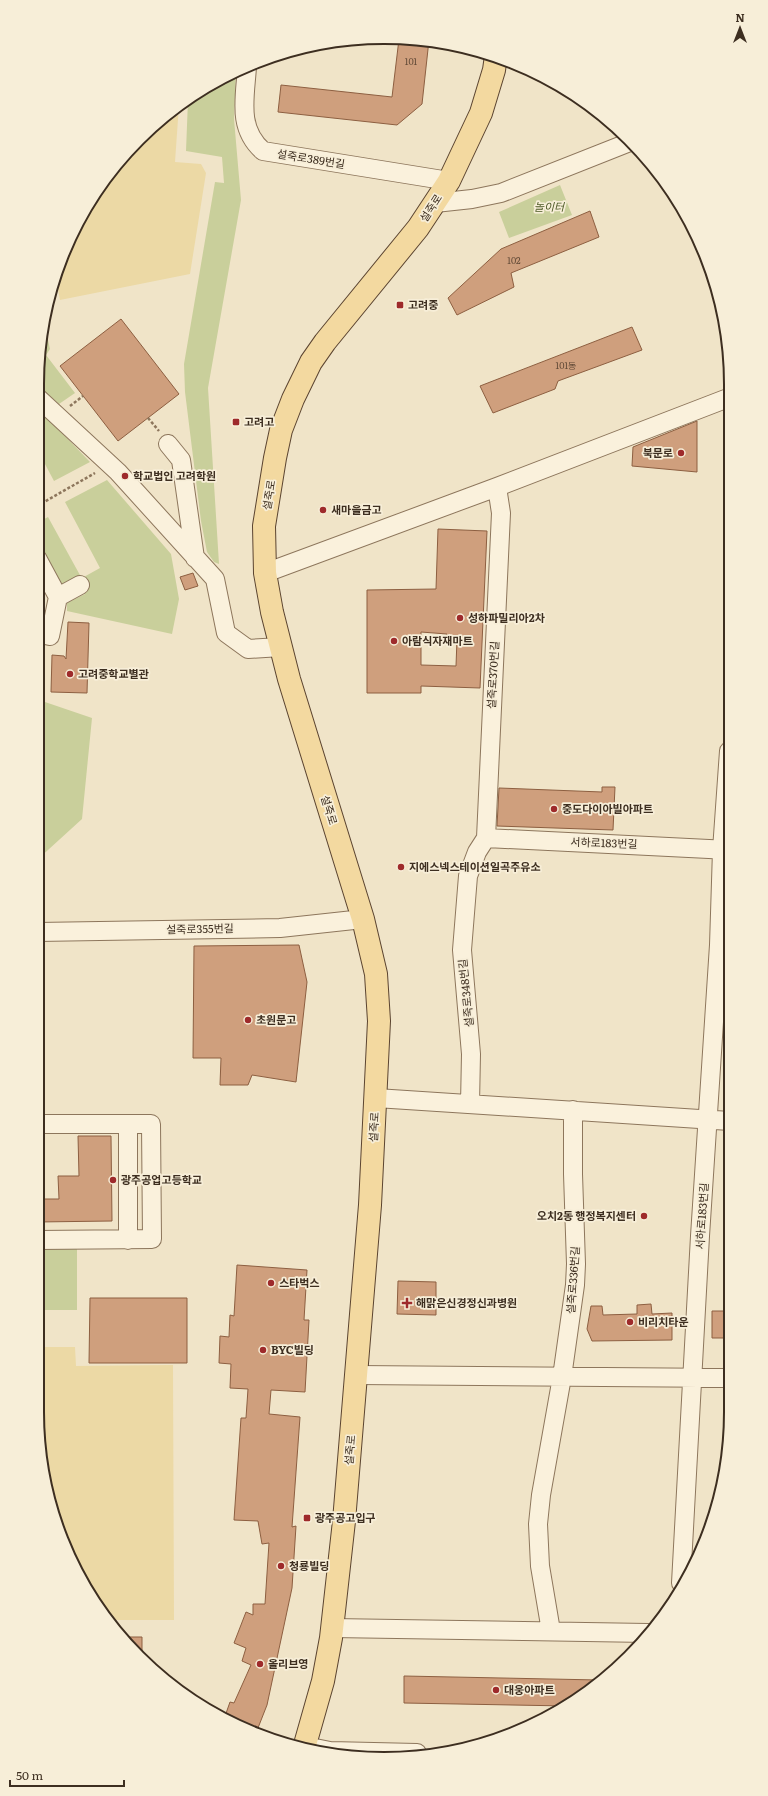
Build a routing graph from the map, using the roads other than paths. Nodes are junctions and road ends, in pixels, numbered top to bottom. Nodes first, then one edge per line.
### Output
1 (495, 63) edge
2 (247, 73) edge
3 (624, 144) edge
4 (449, 181) junction
5 (435, 203) junction
6 (724, 400) edge
7 (44, 404) edge
8 (168, 444) dead end
9 (498, 487) junction
10 (195, 558) junction
11 (44, 571) edge
12 (265, 573) junction
13 (80, 585) dead end
14 (58, 597) junction
15 (44, 635) edge
16 (281, 647) junction
17 (486, 838) junction
18 (724, 850) edge
19 (724, 877) edge
20 (363, 919) junction
21 (44, 932) edge
22 (376, 1098) junction
23 (470, 1104) junction
24 (572, 1110) junction
25 (708, 1120) junction
26 (724, 1121) edge
27 (44, 1124) edge
28 (44, 1240) edge
29 (356, 1375) junction
30 (562, 1377) junction
31 (692, 1378) junction
32 (724, 1378) edge
33 (681, 1576) edge
34 (332, 1628) junction
35 (552, 1631) junction
36 (643, 1633) edge
37 (306, 1742) edge

1 - 4 main road, 설죽로
2 - 4 street, 설죽로389번길
3 - 5 street
4 - 5 main road, 설죽로
5 - 12 main road, 설죽로
6 - 9 street
7 - 10 street
8 - 10 street
9 - 12 street
9 - 17 street, 설죽로370번길
10 - 16 street
11 - 14 street
12 - 16 main road, 설죽로
13 - 14 street
14 - 15 street
16 - 20 main road, 설죽로
17 - 18 street, 서하로183번길
17 - 23 street, 설죽로348번길
19 - 25 street, 서하로183번길
20 - 21 street, 설죽로355번길
20 - 22 main road, 설죽로
22 - 23 street
22 - 29 main road, 설죽로
23 - 24 street
24 - 25 street
24 - 30 street, 설죽로336번길
25 - 26 street
25 - 31 street, 서하로183번길
27 - 28 street
29 - 30 street
29 - 34 main road, 설죽로
30 - 31 street
30 - 35 street, 설죽로336번길
31 - 32 street
31 - 33 street, 서하로183번길
34 - 35 street
34 - 37 main road, 설죽로
35 - 36 street

